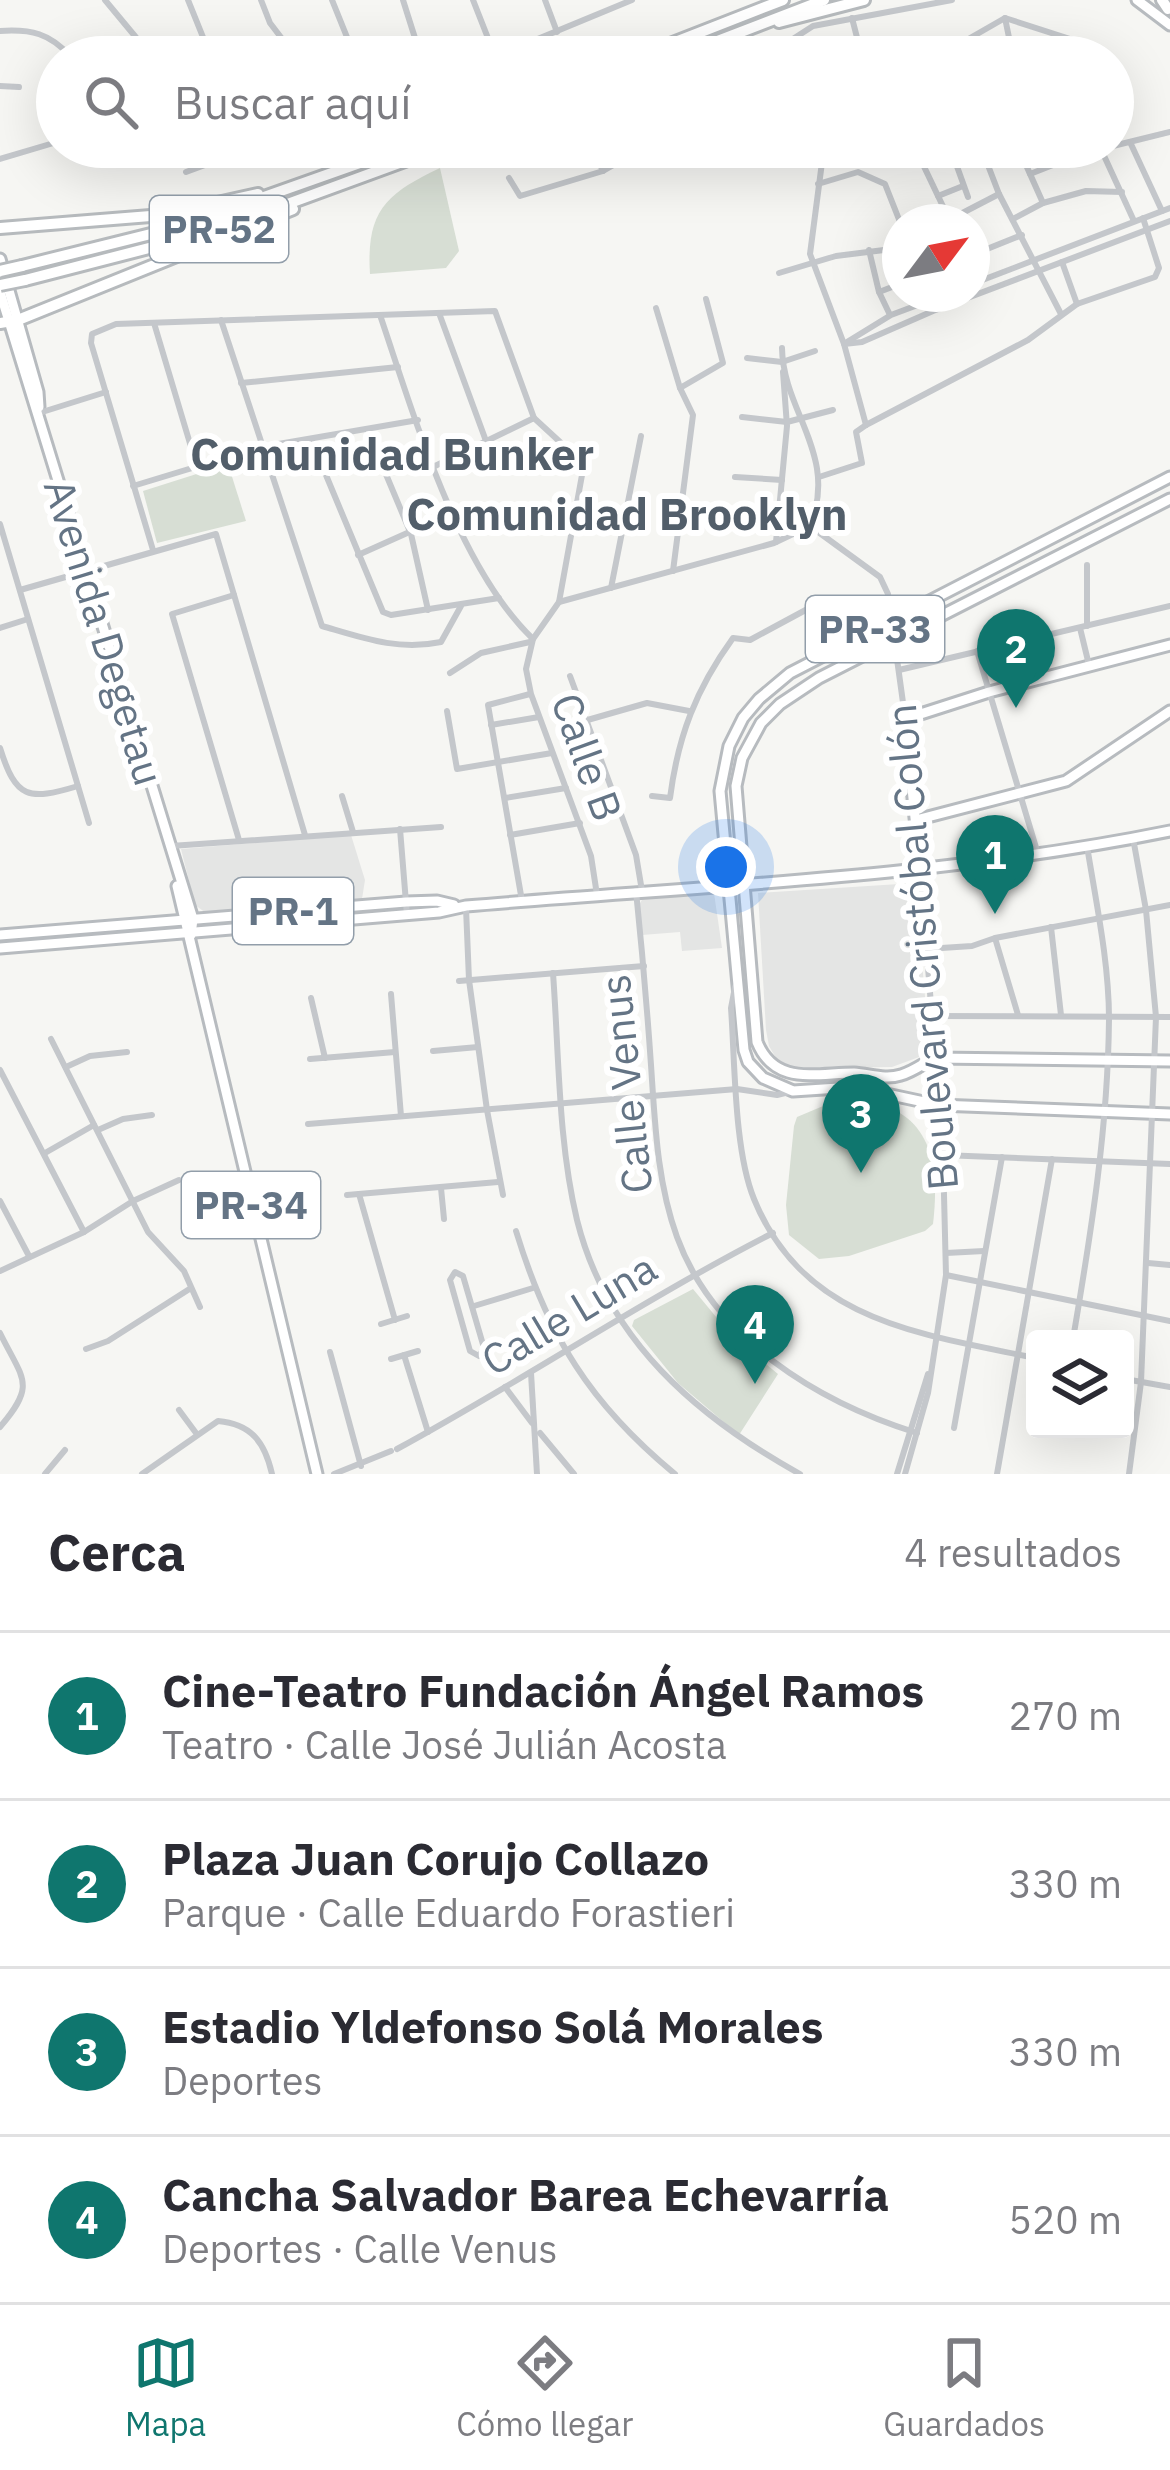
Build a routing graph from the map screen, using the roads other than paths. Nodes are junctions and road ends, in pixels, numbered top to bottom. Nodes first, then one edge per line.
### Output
1 (105, 0) edge
2 (188, 0) edge
3 (262, 0) edge
4 (332, 0) edge
5 (403, 0) edge
6 (473, 0) edge
7 (544, 0) edge
8 (632, 0) edge
9 (770, 0) edge
10 (783, 0) edge
11 (824, 0) edge
12 (864, 0) edge
13 (952, 0) edge
14 (1137, 0) edge
15 (618, 4) edge
16 (755, 10) junction
17 (852, 18) junction
18 (1005, 18) junction
19 (1170, 25) edge
20 (0, 31) edge
21 (557, 32) junction
22 (736, 34) junction
23 (46, 36) edge
24 (135, 36) edge
25 (203, 36) edge
26 (280, 36) edge
27 (347, 36) edge
28 (414, 36) edge
29 (486, 36) edge
30 (547, 36) edge
31 (690, 36) edge
32 (731, 36) edge
33 (798, 36) edge
34 (857, 36) edge
35 (974, 36) edge
36 (1008, 36) edge
37 (1060, 36) edge
38 (0, 86) edge
39 (19, 87) dead end
40 (1170, 132) edge
41 (1134, 141) edge
42 (36, 148) edge
43 (1134, 150) edge
44 (0, 159) edge
45 (196, 168) edge
46 (349, 168) edge
47 (388, 168) edge
48 (601, 168) edge
49 (610, 168) edge
50 (821, 168) edge
51 (924, 168) edge
52 (958, 168) edge
53 (989, 168) edge
54 (1027, 168) edge
55 (1046, 168) edge
56 (1113, 168) edge
57 (186, 172) dead end
58 (603, 172) junction
59 (1030, 174) junction
60 (509, 178) dead end
61 (320, 179) junction
62 (818, 184) junction
63 (964, 185) junction
64 (1122, 192) junction
65 (1000, 194) junction
66 (317, 195) junction
67 (938, 196) junction
68 (968, 197) dead end
69 (1043, 203) junction
70 (893, 204) edge
71 (941, 204) edge
72 (980, 204) edge
73 (1166, 210) edge
74 (1013, 219) junction
75 (1138, 220) junction
76 (1170, 221) edge
77 (0, 228) edge
78 (1147, 230) junction
79 (1022, 235) junction
80 (990, 248) edge
81 (882, 249) edge
82 (868, 250) junction
83 (1058, 250) junction
84 (0, 260) edge
85 (1034, 260) junction
86 (1062, 262) junction
87 (813, 265) junction
88 (1040, 270) junction
89 (0, 271) edge
90 (779, 273) dead end
91 (990, 277) edge
92 (990, 287) edge
93 (0, 288) edge
94 (882, 291) edge
95 (879, 292) junction
96 (706, 298) dead end
97 (1077, 304) junction
98 (149, 308) dead end
99 (656, 308) dead end
100 (898, 312) edge
101 (929, 312) edge
102 (439, 313) junction
103 (1061, 314) junction
104 (380, 315) junction
105 (890, 315) junction
106 (221, 320) junction
107 (9, 322) edge
108 (153, 322) junction
109 (844, 344) junction
110 (782, 348) dead end
111 (815, 351) dead end
112 (747, 358) dead end
113 (782, 362) junction
114 (398, 367) junction
115 (240, 383) junction
116 (680, 388) junction
117 (106, 392) junction
118 (833, 410) dead end
119 (39, 413) junction
120 (534, 418) junction
121 (742, 418) dead end
122 (804, 419) junction
123 (418, 420) junction
124 (787, 422) junction
125 (866, 425) junction
126 (367, 429) junction
127 (641, 436) dead end
128 (311, 439) junction
129 (486, 440) junction
130 (261, 447) junction
131 (435, 466) junction
132 (196, 467) junction
133 (735, 477) dead end
134 (819, 477) junction
135 (1170, 477) edge
136 (782, 480) junction
137 (134, 486) junction
138 (1170, 499) edge
139 (452, 513) junction
140 (0, 524) edge
141 (809, 526) junction
142 (411, 534) junction
143 (776, 542) junction
144 (153, 550) junction
145 (358, 555) junction
146 (10, 560) junction
147 (0, 563) edge
148 (1088, 565) dead end
149 (86, 570) junction
150 (674, 571) junction
151 (611, 588) junction
152 (20, 590) junction
153 (234, 595) junction
154 (499, 598) junction
155 (826, 599) dead end
156 (559, 602) junction
157 (461, 606) junction
158 (1170, 606) edge
159 (428, 610) junction
160 (28, 619) junction
161 (893, 620) junction
162 (1083, 627) junction
163 (0, 628) edge
164 (532, 639) junction
165 (895, 640) junction
166 (1170, 645) edge
167 (977, 651) junction
168 (1089, 667) junction
169 (898, 671) junction
170 (450, 673) dead end
171 (570, 676) dead end
172 (989, 692) junction
173 (531, 694) junction
174 (447, 711) dead end
175 (1170, 711) edge
176 (689, 712) junction
177 (539, 717) junction
178 (905, 719) junction
179 (584, 721) junction
180 (491, 725) junction
181 (0, 748) edge
182 (552, 753) junction
183 (498, 762) junction
184 (78, 786) junction
185 (566, 788) junction
186 (1022, 794) junction
187 (342, 796) dead end
188 (652, 796) dead end
189 (504, 798) junction
190 (916, 820) junction
191 (88, 823) dead end
192 (580, 823) junction
193 (441, 826) dead end
194 (400, 829) junction
195 (1170, 831) edge
196 (353, 832) junction
197 (305, 835) junction
198 (510, 835) junction
199 (1133, 838) junction
200 (238, 840) junction
201 (1087, 846) junction
202 (169, 849) junction
203 (1038, 855) junction
204 (920, 866) junction
205 (744, 882) junction
206 (728, 884) junction
207 (177, 887) junction
208 (639, 891) junction
209 (597, 895) junction
210 (522, 901) junction
211 (406, 902) junction
212 (1170, 905) edge
213 (463, 906) junction
214 (1146, 910) junction
215 (407, 915) junction
216 (1099, 918) junction
217 (189, 920) junction
218 (167, 921) junction
219 (1052, 927) junction
220 (0, 935) edge
221 (191, 935) junction
222 (995, 938) junction
223 (0, 948) edge
224 (926, 950) junction
225 (644, 966) junction
226 (553, 974) junction
227 (737, 979) junction
228 (464, 981) junction
229 (392, 994) dead end
230 (310, 998) dead end
231 (1061, 1015) junction
232 (931, 1016) junction
233 (1018, 1016) junction
234 (1109, 1016) junction
235 (1156, 1017) junction
236 (1170, 1017) edge
237 (51, 1039) dead end
238 (478, 1048) junction
239 (433, 1051) dead end
240 (127, 1052) dead end
241 (395, 1052) junction
242 (325, 1058) junction
243 (934, 1058) junction
244 (310, 1059) dead end
245 (1107, 1059) junction
246 (1154, 1060) junction
247 (1170, 1061) edge
248 (66, 1067) junction
249 (0, 1070) edge
250 (902, 1075) junction
251 (737, 1089) junction
252 (793, 1091) junction
253 (653, 1095) junction
254 (899, 1096) junction
255 (563, 1104) junction
256 (938, 1105) junction
257 (487, 1110) junction
258 (1104, 1111) junction
259 (1152, 1113) junction
260 (1170, 1114) edge
261 (152, 1115) dead end
262 (401, 1116) junction
263 (308, 1124) dead end
264 (96, 1127) junction
265 (45, 1154) junction
266 (943, 1155) junction
267 (1002, 1157) junction
268 (1052, 1159) junction
269 (1102, 1161) junction
270 (1151, 1163) junction
271 (1170, 1164) edge
272 (179, 1180) dead end
273 (498, 1182) junction
274 (441, 1188) junction
275 (359, 1194) junction
276 (346, 1195) dead end
277 (503, 1195) dead end
278 (0, 1201) edge
279 (134, 1201) junction
280 (444, 1219) dead end
281 (516, 1231) dead end
282 (84, 1232) junction
283 (773, 1233) junction
284 (986, 1251) junction
285 (946, 1252) junction
286 (28, 1256) junction
287 (1148, 1262) junction
288 (1170, 1265) edge
289 (0, 1271) edge
290 (694, 1274) junction
291 (946, 1275) junction
292 (981, 1284) junction
293 (192, 1288) junction
294 (533, 1288) junction
295 (1030, 1294) junction
296 (1079, 1304) junction
297 (200, 1307) dead end
298 (472, 1307) junction
299 (407, 1316) dead end
300 (620, 1317) junction
301 (1145, 1318) junction
302 (394, 1320) junction
303 (1170, 1321) edge
304 (381, 1324) dead end
305 (1075, 1330) edge
306 (0, 1333) edge
307 (935, 1335) junction
308 (970, 1343) junction
309 (86, 1349) dead end
310 (418, 1351) dead end
311 (330, 1352) dead end
312 (565, 1354) junction
313 (404, 1355) junction
314 (1020, 1355) junction
315 (1026, 1356) edge
316 (391, 1359) dead end
317 (531, 1372) junction
318 (1134, 1380) edge
319 (1142, 1382) junction
320 (1170, 1387) edge
321 (505, 1388) junction
322 (179, 1411) dead end
323 (533, 1425) junction
324 (0, 1427) edge
325 (954, 1428) dead end
326 (428, 1432) junction
327 (913, 1432) junction
328 (196, 1433) junction
329 (540, 1433) dead end
330 (65, 1450) dead end
331 (361, 1466) junction
332 (45, 1474) edge
333 (142, 1474) edge
334 (272, 1474) edge
335 (316, 1474) edge
336 (334, 1474) edge
337 (537, 1474) edge
338 (574, 1474) edge
339 (675, 1474) edge
340 (800, 1474) edge
341 (901, 1474) edge
342 (998, 1474) edge
343 (1129, 1474) edge

1 - 24 street
2 - 25 street
3 - 26 street
4 - 27 street
5 - 28 street
6 - 29 street
7 - 21 street
8 - 15 street
9 - 16 highway
10 - 16 highway
11 - 22 highway
12 - 22 highway
13 - 17 street
14 - 19 main road
15 - 21 street
16 - 31 highway
17 - 33 street
17 - 34 street
18 - 35 street
18 - 36 street
18 - 37 street
20 - 23 street
21 - 30 street
22 - 32 highway
38 - 39 street
40 - 41 street
42 - 44 street
43 - 73 street
45 - 57 street
46 - 61 highway, PR-52
47 - 66 highway, PR-52
48 - 58 street
49 - 58 street
50 - 62 street
51 - 67 street
52 - 63 street
53 - 65 street
54 - 59 street
55 - 59 street
56 - 64 street
58 - 60 street
59 - 69 street
61 - 77 highway
61 - 89 highway, PR-52, bridge
62 - 70 street
62 - 87 street
63 - 67 street
63 - 68 street
64 - 69 street
64 - 75 street
65 - 72 street
65 - 74 street
66 - 93 highway, PR-52, bridge
66 - 107 highway
67 - 71 street
69 - 74 street
73 - 75 street
74 - 79 street
75 - 78 street
75 - 83 street
76 - 78 street
78 - 86 street
78 - 97 street
79 - 80 street
79 - 85 street
81 - 82 street
82 - 87 street
82 - 95 street
83 - 85 street
83 - 86 street
84 - 107 main road, Avenida Degetau / PR-34
85 - 88 street
85 - 91 street
86 - 88 street
86 - 97 street
87 - 90 street
87 - 109 street
88 - 92 street
88 - 103 street
93 - 107 main road, Avenida Degetau / PR-34
94 - 95 street
95 - 105 street
96 - 116 street
97 - 103 street
98 - 108 street
99 - 116 street
100 - 105 street
101 - 109 street
102 - 104 street
102 - 120 street
102 - 129 street
103 - 125 street
104 - 106 street
104 - 114 street
105 - 109 street
106 - 108 street
106 - 115 street
107 - 119 main road, Avenida Degetau / PR-34
108 - 117 street
108 - 132 street
109 - 125 street
110 - 113 street
111 - 113 street
112 - 113 street
113 - 122 street
113 - 124 street
114 - 115 street
114 - 123 street
115 - 130 street
116 - 150 street
117 - 119 street
117 - 137 street
118 - 122 street
119 - 149 main road, Avenida Degetau / PR-34
120 - 129 street
120 - 156 street
121 - 124 street
122 - 124 street
122 - 134 street
123 - 126 street
123 - 131 street
124 - 136 street
125 - 134 street
126 - 128 street
126 - 142 street
127 - 151 street
128 - 130 street
128 - 145 street
129 - 131 street
130 - 132 street
130 - 157 street
131 - 139 street
132 - 137 street
133 - 136 street
134 - 141 street
135 - 161 main road, PR-33
136 - 143 street
137 - 144 street
138 - 165 main road, PR-33
139 - 142 street
139 - 154 street
140 - 146 street
141 - 143 street
141 - 161 street, Boulevard Cristóbal Colón
142 - 145 street
142 - 159 street
143 - 150 street
144 - 149 street
144 - 153 street
145 - 159 street
146 - 147 street
146 - 152 street
148 - 162 street
149 - 152 street
149 - 202 main road, Avenida Degetau / PR-34
150 - 151 street
151 - 156 street
152 - 160 street
153 - 197 street
153 - 200 street
154 - 157 street
154 - 164 street
155 - 176 street
156 - 164 street
157 - 159 street
158 - 162 street
160 - 163 street
160 - 184 street
161 - 165 street, Boulevard Cristóbal Colón
161 - 206 main road, PR-33
162 - 167 street
162 - 168 street
164 - 170 street
164 - 173 street, Calle B
165 - 169 street, Boulevard Cristóbal Colón
165 - 205 main road, PR-33
166 - 168 main road
167 - 169 street
167 - 172 street
168 - 172 main road
169 - 178 street, Boulevard Cristóbal Colón
171 - 179 street, Calle Venus
172 - 178 main road
172 - 186 street
173 - 177 street, Calle B
173 - 180 street
174 - 183 street
175 - 186 main road
176 - 179 street
176 - 188 street
177 - 180 street
177 - 182 street, Calle B
178 - 190 main road, Boulevard Cristóbal Colón
179 - 208 street, Calle Venus
180 - 183 street
181 - 184 street
182 - 183 street
182 - 185 street, Calle B
183 - 189 street
184 - 191 street
185 - 189 street
185 - 192 street, Calle B
186 - 190 main road
186 - 203 street
187 - 196 street
189 - 198 street
190 - 204 main road, Boulevard Cristóbal Colón
192 - 198 street
192 - 209 street, Calle B
193 - 194 street
194 - 196 street
194 - 211 street
195 - 199 main road
196 - 197 street
197 - 200 street
198 - 210 street
199 - 201 main road
199 - 214 street
200 - 202 street
201 - 203 main road
201 - 216 street
202 - 207 main road, Avenida Degetau / PR-34
202 - 217 main road, Avenida Degetau / PR-34
203 - 204 main road
204 - 205 main road, PR-1
204 - 224 street, Boulevard Cristóbal Colón
205 - 206 main road, PR-1
205 - 250 main road, PR-33
206 - 208 main road, PR-1
206 - 227 main road, PR-33
207 - 217 main road, Avenida Degetau / PR-34
207 - 218 main road
208 - 209 main road, PR-1
208 - 225 street, Calle Venus
209 - 210 main road, PR-1
210 - 213 main road, PR-1
211 - 213 main road, PR-1
211 - 215 street
211 - 217 main road, PR-1
212 - 214 street
213 - 215 main road, PR-1
213 - 228 street
214 - 216 street
214 - 235 street
215 - 221 main road, PR-1
216 - 219 street
216 - 234 street
217 - 218 main road, PR-1
217 - 221 main road, Avenida Degetau / PR-34
218 - 220 main road, PR-1
219 - 222 street
219 - 231 street
221 - 223 main road, PR-1
221 - 335 main road, Avenida Degetau / PR-34
222 - 224 street
222 - 233 street
224 - 232 street, Boulevard Cristóbal Colón
225 - 226 street
225 - 253 street, Calle Venus
226 - 228 street
226 - 255 street
227 - 251 street
227 - 252 main road, PR-33
228 - 238 street
229 - 241 street
230 - 242 street
231 - 233 street
231 - 234 street
232 - 233 street
232 - 243 street, Boulevard Cristóbal Colón
234 - 235 street
234 - 245 street
235 - 236 street
235 - 246 street
237 - 248 street
238 - 239 street
238 - 257 street
240 - 248 street
241 - 242 street
241 - 262 street
242 - 244 street
243 - 245 main road, PR-33
243 - 250 main road, PR-33
243 - 256 street, Boulevard Cristóbal Colón
245 - 246 main road, PR-33
245 - 258 street
246 - 247 main road, PR-33
246 - 259 street
248 - 264 street
249 - 265 street
250 - 254 main road
251 - 252 street
251 - 253 street
251 - 283 street
252 - 254 main road
253 - 255 street
253 - 290 street, Calle Venus
254 - 256 main road
255 - 257 street
255 - 300 street
256 - 258 main road
256 - 266 street, Boulevard Cristóbal Colón
257 - 262 street
257 - 273 street
258 - 259 main road
258 - 269 street
259 - 260 main road
259 - 270 street
261 - 264 street
262 - 263 street
264 - 265 street
264 - 279 street
265 - 282 street
266 - 267 street
266 - 285 street, Boulevard Cristóbal Colón
267 - 268 street
267 - 284 street
268 - 269 street
268 - 295 street
269 - 270 street
269 - 296 street
270 - 271 street
270 - 287 street
272 - 279 street
273 - 274 street
273 - 277 street
274 - 275 street
274 - 280 street
275 - 276 street
275 - 302 street
278 - 286 street
279 - 282 street
279 - 293 street
281 - 294 street
282 - 286 street
283 - 290 street, Calle Luna
283 - 307 street
284 - 285 street
284 - 292 street
285 - 291 street, Boulevard Cristóbal Colón
286 - 289 street
287 - 288 street
287 - 301 street
290 - 300 street, Calle Luna
290 - 327 street, Calle Venus
291 - 292 street
291 - 307 street, Boulevard Cristóbal Colón
292 - 295 street
292 - 308 street
293 - 297 street
293 - 309 street
294 - 298 street
294 - 312 street
295 - 296 street
295 - 314 street
296 - 301 street
296 - 305 street
298 - 298 street
299 - 302 street
300 - 312 street, Calle Luna
300 - 340 street
301 - 303 street
301 - 319 street
302 - 304 street
306 - 324 street
307 - 308 street
307 - 327 street, Boulevard Cristóbal Colón
308 - 314 street
308 - 325 street
310 - 313 street
311 - 331 street
312 - 317 street, Calle Luna
312 - 339 street
313 - 316 street
313 - 326 street
314 - 315 street
314 - 342 street
317 - 321 street, Calle Luna
317 - 323 street
318 - 319 street
319 - 320 street
319 - 343 street
321 - 323 street
321 - 326 street, Calle Luna
322 - 328 street
323 - 337 street
326 - 331 street, Calle Luna
327 - 341 street, Boulevard Cristóbal Colón
328 - 333 street
328 - 334 street
329 - 338 street
330 - 332 street
331 - 336 street, Calle Luna

